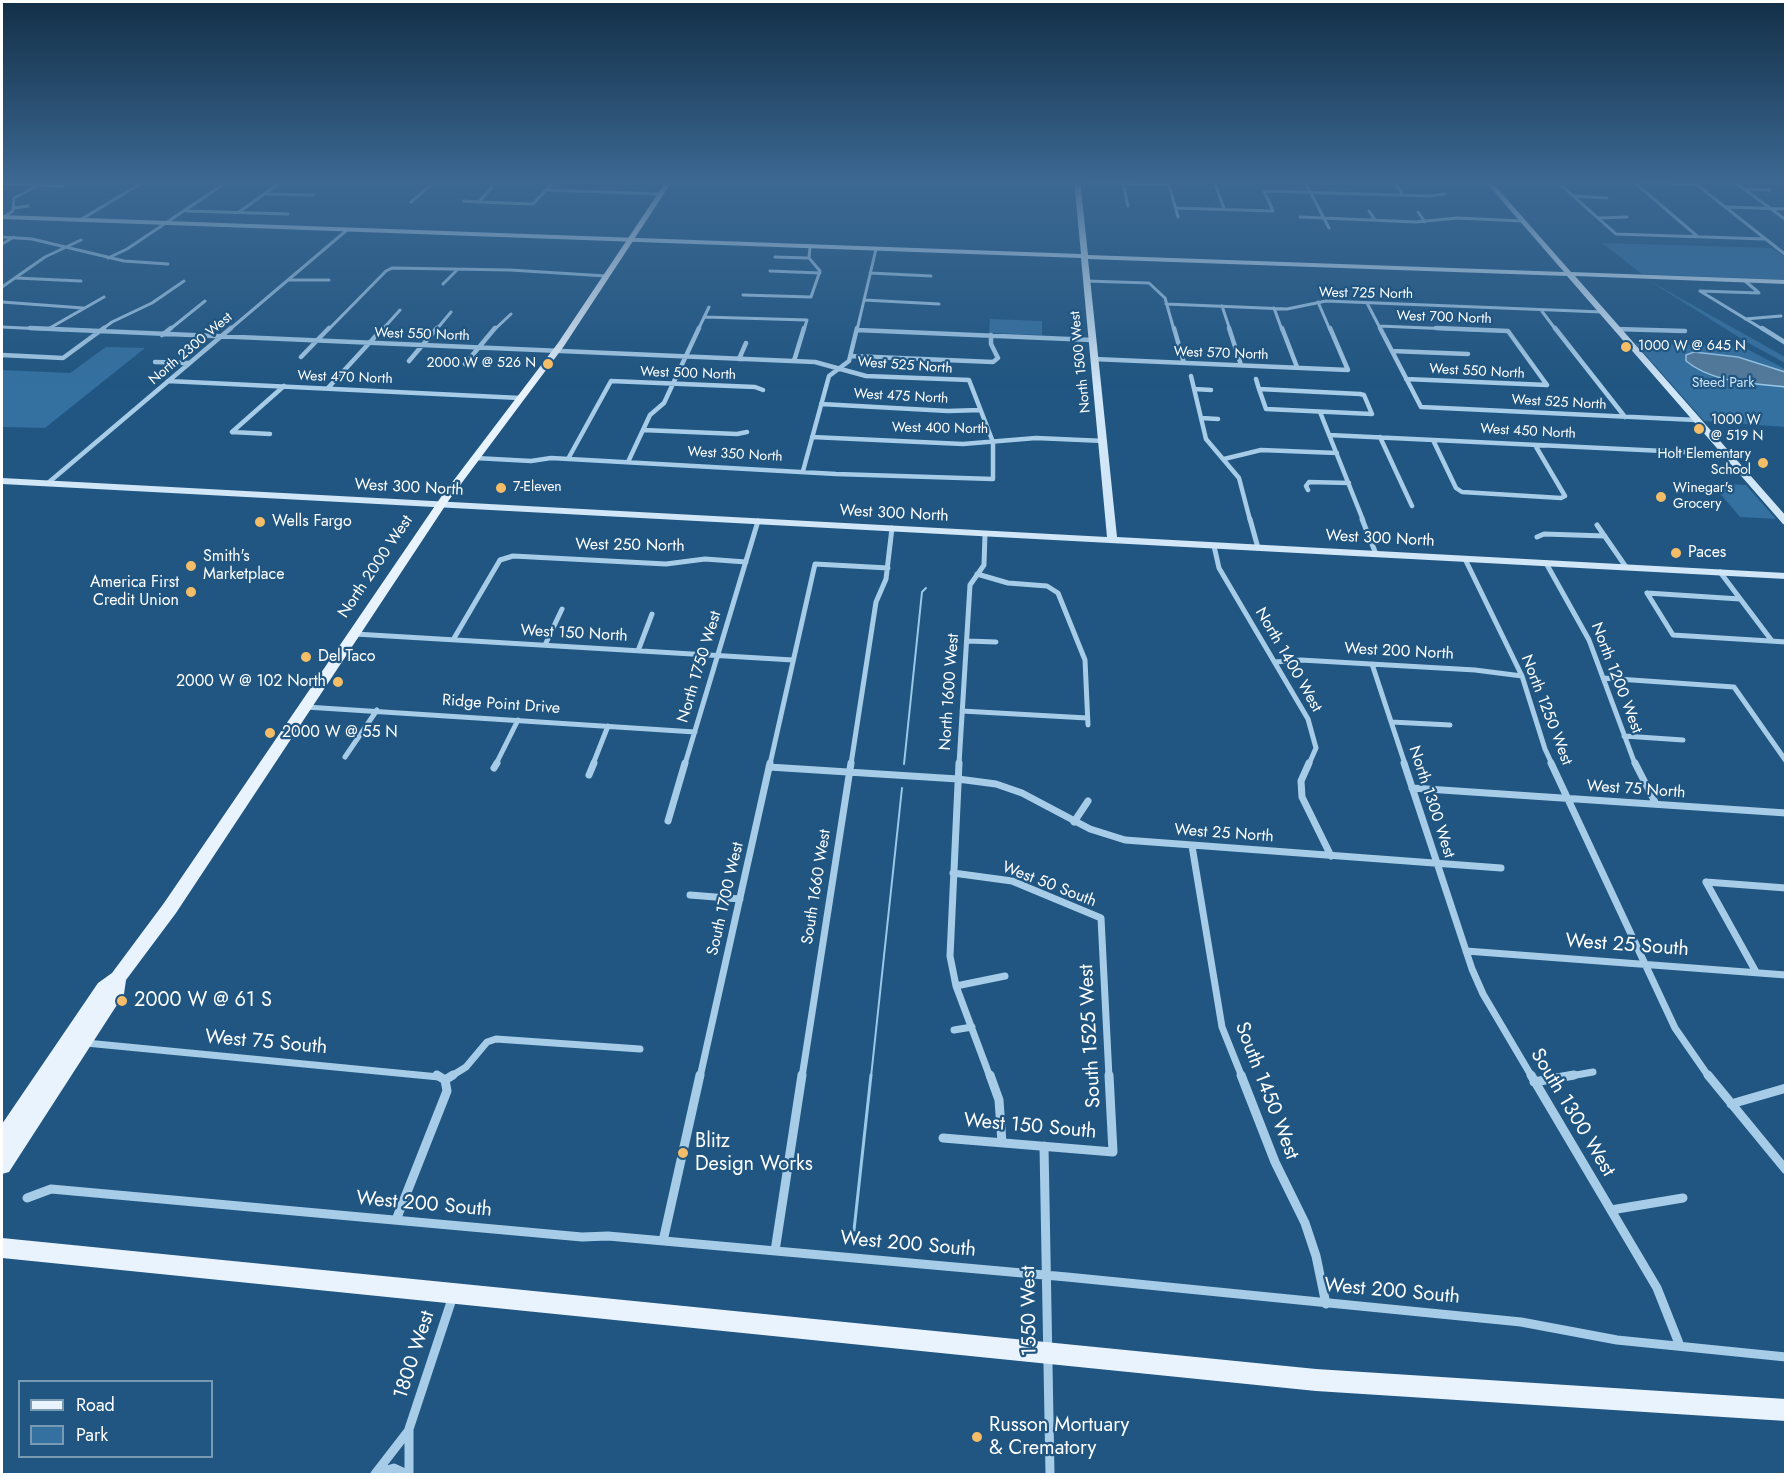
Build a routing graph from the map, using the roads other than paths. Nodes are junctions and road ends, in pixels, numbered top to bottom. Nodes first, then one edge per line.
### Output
1 (59, 249) edge
2 (75, 249) edge
3 (127, 249) edge
4 (324, 249) edge
5 (624, 249) edge
6 (809, 249) edge
7 (872, 249) edge
8 (876, 249) junction
9 (1083, 249) edge
10 (1546, 249) edge
11 (775, 257) dead end
12 (1084, 257) junction
13 (108, 258) junction
14 (807, 258) junction
15 (168, 264) dead end
16 (457, 270) junction
17 (770, 271) dead end
18 (820, 273) junction
19 (870, 273) junction
20 (1568, 274) junction
21 (606, 276) junction
22 (931, 276) dead end
23 (15, 278) junction
24 (287, 280) junction
25 (329, 280) dead end
26 (1745, 280) junction
27 (81, 281) dead end
28 (184, 281) dead end
29 (1086, 281) junction
30 (1785, 282) edge
31 (443, 284) dead end
32 (2, 287) edge
33 (743, 295) dead end
34 (104, 297) dead end
35 (864, 300) junction
36 (205, 301) dead end
37 (2, 302) edge
38 (1318, 302) junction
39 (1367, 303) junction
40 (939, 304) dead end
41 (1166, 304) junction
42 (1222, 306) junction
43 (709, 307) dead end
44 (83, 308) junction
45 (1274, 308) junction
46 (400, 310) dead end
47 (1541, 310) junction
48 (451, 312) dead end
49 (1602, 312) junction
50 (511, 314) dead end
51 (1781, 316) dead end
52 (704, 317) junction
53 (1744, 319) junction
54 (1379, 326) junction
55 (2, 327) edge
56 (1616, 328) junction
57 (48, 330) junction
58 (857, 330) junction
59 (1685, 331) dead end
60 (98, 332) junction
61 (162, 335) junction
62 (991, 335) junction
63 (221, 337) junction
64 (1092, 340) junction
65 (314, 341) junction
66 (746, 343) dead end
67 (1785, 343) edge
68 (368, 344) junction
69 (422, 346) junction
70 (477, 348) junction
71 (555, 351) junction
72 (1392, 351) junction
73 (1468, 354) dead end
74 (2, 355) edge
75 (301, 357) dead end
76 (686, 357) junction
77 (850, 358) junction
78 (740, 359) junction
79 (1094, 359) junction
80 (409, 361) dead end
81 (794, 361) junction
82 (155, 362) dead end
83 (189, 363) junction
84 (1184, 363) junction
85 (465, 364) dead end
86 (1241, 365) junction
87 (1297, 368) junction
88 (841, 369) junction
89 (1191, 376) dead end
90 (1256, 379) dead end
91 (1406, 379) junction
92 (168, 381) junction
93 (673, 384) junction
94 (1547, 385) joint
95 (284, 386) junction
96 (328, 388) junction
97 (1194, 389) junction
98 (1259, 389) junction
99 (763, 390) dead end
100 (1211, 390) dead end
101 (520, 398) junction
102 (821, 404) junction
103 (980, 410) junction
104 (1320, 412) junction
105 (1625, 417) junction
106 (1201, 418) junction
107 (1218, 419) dead end
108 (1696, 420) junction
109 (644, 430) junction
110 (747, 432) dead end
111 (270, 434) dead end
112 (1329, 435) junction
113 (812, 437) junction
114 (1380, 437) junction
115 (1432, 440) junction
116 (1104, 441) junction
117 (993, 442) junction
118 (1535, 445) junction
119 (1336, 453) junction
120 (1726, 454) junction
121 (475, 458) junction
122 (568, 459) junction
123 (1224, 459) junction
124 (628, 462) junction
125 (803, 471) junction
126 (2, 481) edge
127 (48, 483) junction
128 (1348, 483) junction
129 (1308, 490) dead end
130 (442, 505) junction
131 (1412, 506) dead end
132 (758, 521) junction
133 (1785, 522) edge
134 (1597, 525) dead end
135 (892, 528) junction
136 (985, 534) junction
137 (1605, 536) junction
138 (1537, 537) dead end
139 (1112, 540) junction
140 (1214, 546) junction
141 (1258, 548) junction
142 (1376, 554) junction
143 (1465, 559) junction
144 (746, 562) junction
145 (1546, 563) junction
146 (1626, 567) junction
147 (888, 568) junction
148 (1720, 572) junction
149 (977, 574) junction
150 (1785, 576) edge
151 (1740, 599) junction
152 (562, 609) dead end
153 (652, 614) dead end
154 (354, 634) junction
155 (453, 640) junction
156 (967, 641) junction
157 (1772, 641) junction
158 (996, 642) dead end
159 (1785, 642) edge
160 (545, 645) junction
161 (638, 651) junction
162 (718, 656) junction
163 (793, 660) junction
164 (1275, 662) junction
165 (1372, 664) junction
166 (1521, 676) junction
167 (1603, 678) junction
168 (306, 706) junction
169 (377, 710) junction
170 (962, 711) junction
171 (518, 720) junction
172 (1391, 722) junction
173 (1449, 725) dead end
174 (608, 726) junction
175 (695, 732) junction
176 (1624, 736) junction
177 (1683, 740) dead end
178 (345, 757) dead end
179 (1785, 761) edge
180 (769, 767) junction
181 (494, 768) dead end
182 (848, 772) junction
183 (589, 775) dead end
184 (958, 779) junction
185 (1413, 788) junction
186 (1568, 799) junction
187 (1088, 801) dead end
188 (1656, 804) junction
189 (1785, 813) edge
190 (668, 821) dead end
191 (1074, 822) junction
192 (1192, 846) junction
193 (1331, 856) junction
194 (1437, 863) junction
195 (1501, 868) dead end
196 (952, 873) junction
197 (1785, 888) edge
198 (1446, 891) joint
199 (690, 895) dead end
200 (740, 899) junction
201 (1101, 918) joint
202 (1466, 951) junction
203 (1646, 964) junction
204 (1756, 972) junction
205 (1785, 975) edge
206 (1005, 976) dead end
207 (118, 978) junction
208 (956, 986) junction
209 (972, 1027) junction
210 (954, 1030) dead end
211 (83, 1043) junction
212 (640, 1049) dead end
213 (1593, 1072) dead end
214 (446, 1080) junction
215 (1534, 1082) junction
216 (1785, 1088) edge
217 (1731, 1104) junction
218 (943, 1138) dead end
219 (2, 1139) edge
220 (1002, 1143) junction
221 (1044, 1146) junction
222 (1113, 1152) joint
223 (2, 1165) edge
224 (1785, 1170) edge
225 (27, 1198) dead end
226 (1683, 1198) dead end
227 (1611, 1210) junction
228 (396, 1220) junction
229 (663, 1241) junction
230 (2, 1248) edge
231 (776, 1251) junction
232 (1047, 1275) junction
233 (454, 1292) junction
234 (1326, 1304) junction
235 (1680, 1346) junction
236 (1049, 1353) junction
237 (1785, 1357) edge
238 (1785, 1410) edge
239 (409, 1429) junction
240 (375, 1474) edge
241 (408, 1474) edge
242 (1050, 1474) edge

1 - 23 street
2 - 13 street
3 - 13 street
4 - 24 street, North 2300 West
5 - 21 main road, North 2000 West
6 - 14 street
7 - 8 street
8 - 12 street
8 - 19 street
9 - 12 street, North 1500 West
10 - 20 street
11 - 14 street
12 - 20 street
12 - 29 street, North 1500 West
13 - 15 street
14 - 18 street
16 - 21 street
16 - 31 street
16 - 65 street
17 - 18 street
18 - 33 street
19 - 22 street
19 - 35 street
20 - 26 street
20 - 49 street
21 - 71 main road, North 2000 West
23 - 27 street
23 - 32 street
24 - 25 street
24 - 63 street, North 2300 West
26 - 30 street
26 - 53 street
28 - 60 street
29 - 41 street
29 - 64 street, North 1500 West
34 - 44 street
35 - 40 street
35 - 58 street
36 - 61 street
37 - 44 street
38 - 39 street, West 725 North
38 - 45 street, West 725 North
38 - 87 street, West 570 North
39 - 47 street, West 725 North
39 - 54 street
41 - 42 street, West 725 North
41 - 84 street
42 - 45 street, West 725 North
42 - 86 street
43 - 52 street
44 - 57 street
45 - 87 street
46 - 68 street
47 - 49 street, West 725 North
47 - 105 street
48 - 69 street
49 - 56 street
50 - 70 street
51 - 53 street
52 - 76 street
52 - 81 street
53 - 67 street
54 - 72 street
54 - 94 street, West 700 North
55 - 57 street, West 550 North
56 - 59 street
56 - 108 street
57 - 60 street, West 550 North
58 - 62 street
58 - 77 street
60 - 61 street, West 550 North
60 - 74 street
61 - 63 street, West 550 North
62 - 64 street
62 - 77 street
63 - 65 street, West 550 North
63 - 83 street, North 2300 West
64 - 79 street, North 1500 West
65 - 68 street, West 550 North
65 - 75 street
66 - 78 street
68 - 69 street, West 550 North
68 - 96 street
69 - 70 street, West 550 North
69 - 80 street
70 - 71 street, West 550 North
70 - 85 street
71 - 76 street, West 550 North
71 - 101 main road, North 2000 West
72 - 73 street
72 - 91 street
76 - 78 street, West 550 North
76 - 93 street
77 - 88 street
78 - 81 street, West 550 North
79 - 84 street, West 570 North
79 - 116 street, North 1500 West
81 - 88 street, West 550 North
82 - 83 street
83 - 92 street, North 2300 West
84 - 86 street, West 570 North
86 - 87 street, West 570 North
88 - 102 street
88 - 103 street, West 525 North
89 - 97 street
90 - 98 street
91 - 94 street, West 550 North
91 - 105 street, West 525 North
92 - 95 street, West 470 North
92 - 127 street, North 2300 West
93 - 99 street, West 500 North
93 - 109 street
93 - 122 street, West 500 North
95 - 96 street, West 470 North
95 - 111 street
96 - 101 street, West 470 North
97 - 100 street
97 - 106 street
98 - 104 street
98 - 104 street
101 - 121 main road, North 2000 West
102 - 103 street, West 475 North
102 - 113 street
103 - 117 street
104 - 112 street
105 - 108 street, West 525 North
106 - 107 street
106 - 123 street
108 - 120 street
109 - 110 street
109 - 124 street
112 - 114 street, West 450 North
112 - 119 street
113 - 117 street, West 400 North
113 - 125 street
114 - 115 street, West 450 North
114 - 131 street
115 - 118 street, West 450 North
115 - 118 street
116 - 117 street, West 400 North
116 - 139 street, North 1500 West
117 - 125 street, West 350 North
118 - 120 street, West 450 North
119 - 123 street
119 - 128 street
120 - 133 street
121 - 122 street, West 350 North
121 - 130 main road, North 2000 West
122 - 124 street, West 350 North
123 - 141 street
124 - 125 street, West 350 North
126 - 127 street, West 300 North
127 - 130 street, West 300 North
128 - 129 street
128 - 142 street
130 - 132 street, West 300 North
130 - 154 main road, North 2000 West
132 - 135 street, West 300 North
132 - 144 street, North 1750 West
134 - 137 street
135 - 136 street, West 300 North
135 - 147 street, South 1660 West
136 - 139 street, West 300 North
136 - 149 street, North 1600 West
137 - 138 street
137 - 146 street
139 - 140 street, West 300 North
140 - 141 street, West 300 North
140 - 164 street, North 1400 West
141 - 142 street, West 300 North
142 - 143 street, West 300 North
143 - 145 street, West 300 North
143 - 166 street, North 1250 West
144 - 155 street, West 250 North
144 - 162 street, North 1750 West
145 - 146 street, West 300 North
145 - 167 street, North 1200 West
146 - 148 street, West 300 North
147 - 163 street, South 1700 West
147 - 182 street, South 1660 West
148 - 150 street, West 300 North
148 - 151 street
149 - 156 street, North 1600 West
149 - 170 street
151 - 157 street
151 - 157 street
152 - 160 street
153 - 161 street
154 - 155 street, West 150 North
154 - 168 main road, North 2000 West
155 - 160 street, West 150 North
156 - 158 street
156 - 170 street, North 1600 West
157 - 159 street
160 - 161 street, West 150 North
161 - 162 street, West 150 North
162 - 163 street, West 150 North
162 - 175 street, North 1750 West
163 - 180 street, South 1700 West
164 - 165 street, West 200 North
164 - 193 street, North 1400 West
165 - 166 street, West 200 North
165 - 172 street, North 1300 West
166 - 186 street, North 1250 West
167 - 176 street, North 1200 West
167 - 179 street
168 - 169 street, Ridge Point Drive
168 - 207 main road, North 2000 West
169 - 171 street, Ridge Point Drive
169 - 178 street
170 - 184 street, North 1600 West
171 - 174 street, Ridge Point Drive
171 - 181 street
172 - 173 street, North 1300 West
172 - 185 street, North 1300 West
174 - 175 street, Ridge Point Drive
174 - 183 street
175 - 190 street, North 1750 West
176 - 177 street
176 - 188 street, North 1200 West
180 - 182 street, West 25 North
180 - 200 street, South 1700 West
182 - 184 street, West 25 North
182 - 231 street, South 1660 West
184 - 191 street, West 25 North
184 - 196 street, North 1600 West
185 - 186 street, West 75 North
185 - 194 street, North 1300 West
186 - 188 street, West 75 North
186 - 203 street, North 1250 West
187 - 191 street
188 - 189 street, West 75 North
191 - 192 street, West 25 North
192 - 193 street, West 25 North
192 - 234 street, South 1450 West
193 - 194 street, West 25 North
194 - 195 street, West 25 North
194 - 198 street, North 1300 West
196 - 201 street, West 50 South
196 - 208 street, North 1600 West
197 - 204 street
198 - 202 street, South 1300 West
199 - 200 street
200 - 229 street, South 1700 West
201 - 222 street, South 1525 West
202 - 203 street, West 25 South
202 - 215 street, South 1300 West
203 - 204 street, West 25 South
203 - 217 street, North 1250 West
204 - 205 street, West 25 South
206 - 208 street
207 - 211 main road, North 2000 West
207 - 219 main road, North 2000 West
208 - 209 street, North 1600 West
209 - 210 street
209 - 220 street, North 1600 West
211 - 214 street, West 75 South
211 - 223 main road, North 2000 West
212 - 214 street
213 - 215 street
214 - 228 street
215 - 227 street, South 1300 West
216 - 217 street
217 - 224 street, North 1250 West
218 - 220 street, West 150 South
220 - 221 street, West 150 South
221 - 222 street, West 150 South
221 - 232 street, 1550 West
225 - 228 street, West 200 South
226 - 227 street
227 - 235 street, South 1300 West
228 - 229 street, West 200 South
229 - 231 street, West 200 South
230 - 233 main road
231 - 232 street, West 200 South
232 - 234 street, West 200 South
232 - 236 street, 1550 West
233 - 236 main road
233 - 239 street, 1800 West
234 - 235 street, West 200 South
235 - 237 street, West 200 South
236 - 238 main road
236 - 242 street, 1550 West
239 - 240 street, 1800 West
239 - 241 street, 1800 West
240 - 241 street

